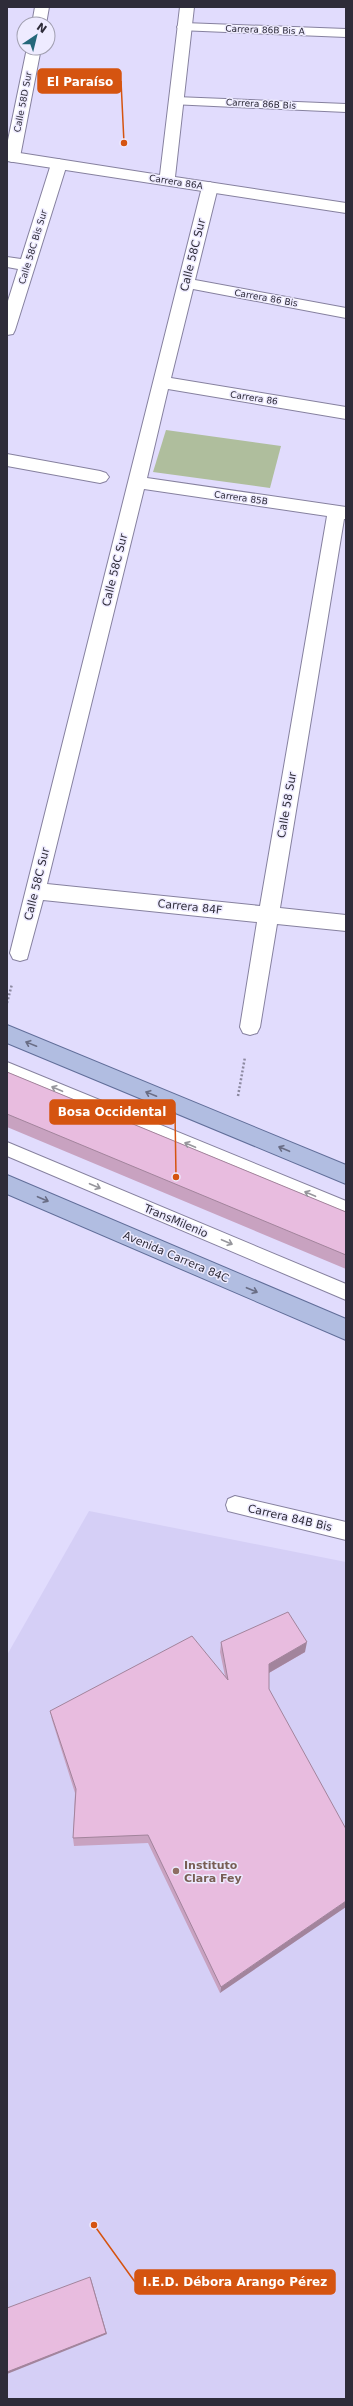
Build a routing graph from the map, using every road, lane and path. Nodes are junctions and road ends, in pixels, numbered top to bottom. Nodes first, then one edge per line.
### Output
1 (186, 7) edge
2 (184, 28) junction
3 (346, 33) edge
4 (32, 56) edge
5 (176, 101) junction
6 (346, 108) edge
7 (10, 156) edge
8 (59, 164) junction
9 (167, 180) junction
10 (210, 187) junction
11 (346, 208) edge
12 (7, 262) edge
13 (27, 266) junction
14 (186, 283) junction
15 (346, 312) edge
16 (7, 330) edge
17 (161, 382) junction
18 (346, 413) edge
19 (7, 460) edge
20 (100, 477) dead end
21 (137, 482) junction
22 (341, 513) edge
23 (35, 891) junction
24 (269, 915) junction
25 (346, 923) edge
26 (20, 953) dead end
27 (250, 1027) joint
28 (7, 1034) edge
29 (7, 1069) edge
30 (238, 1099) dead end
31 (7, 1149) edge
32 (346, 1175) edge
33 (7, 1184) edge
34 (346, 1209) edge
35 (346, 1292) edge
36 (346, 1330) edge
37 (235, 1504) dead end
38 (346, 1531) edge

1 - 2 street
2 - 3 street, Carrera 86B Bis A
2 - 5 street
4 - 7 street, Calle 58D Sur
5 - 6 street, Carrera 86B Bis
5 - 9 street
7 - 8 street, Carrera 86A
8 - 9 street, Carrera 86A
8 - 13 street, Calle 58C Bis Sur
9 - 10 street, Carrera 86A
10 - 11 street, Carrera 86A
10 - 14 street, Calle 58C Sur
12 - 13 street
13 - 16 street, Calle 58C Bis Sur
14 - 15 street, Carrera 86 Bis
14 - 17 street, Calle 58C Sur
17 - 18 street, Carrera 86
17 - 21 street, Calle 58C Sur
19 - 20 street
21 - 22 street, Carrera 85B
21 - 23 street, Calle 58C Sur
22 - 24 street, Calle 58 Sur
23 - 24 street, Carrera 84F
23 - 26 street, Calle 58C Sur
24 - 25 street, Carrera 84F
24 - 27 street, Calle 58 Sur
27 - 30 path
32 -> 28 main road
34 -> 29 lane
31 -> 35 lane, TransMilenio
33 -> 36 main road, Avenida Carrera 84C
37 - 38 lane, Carrera 84B Bis

